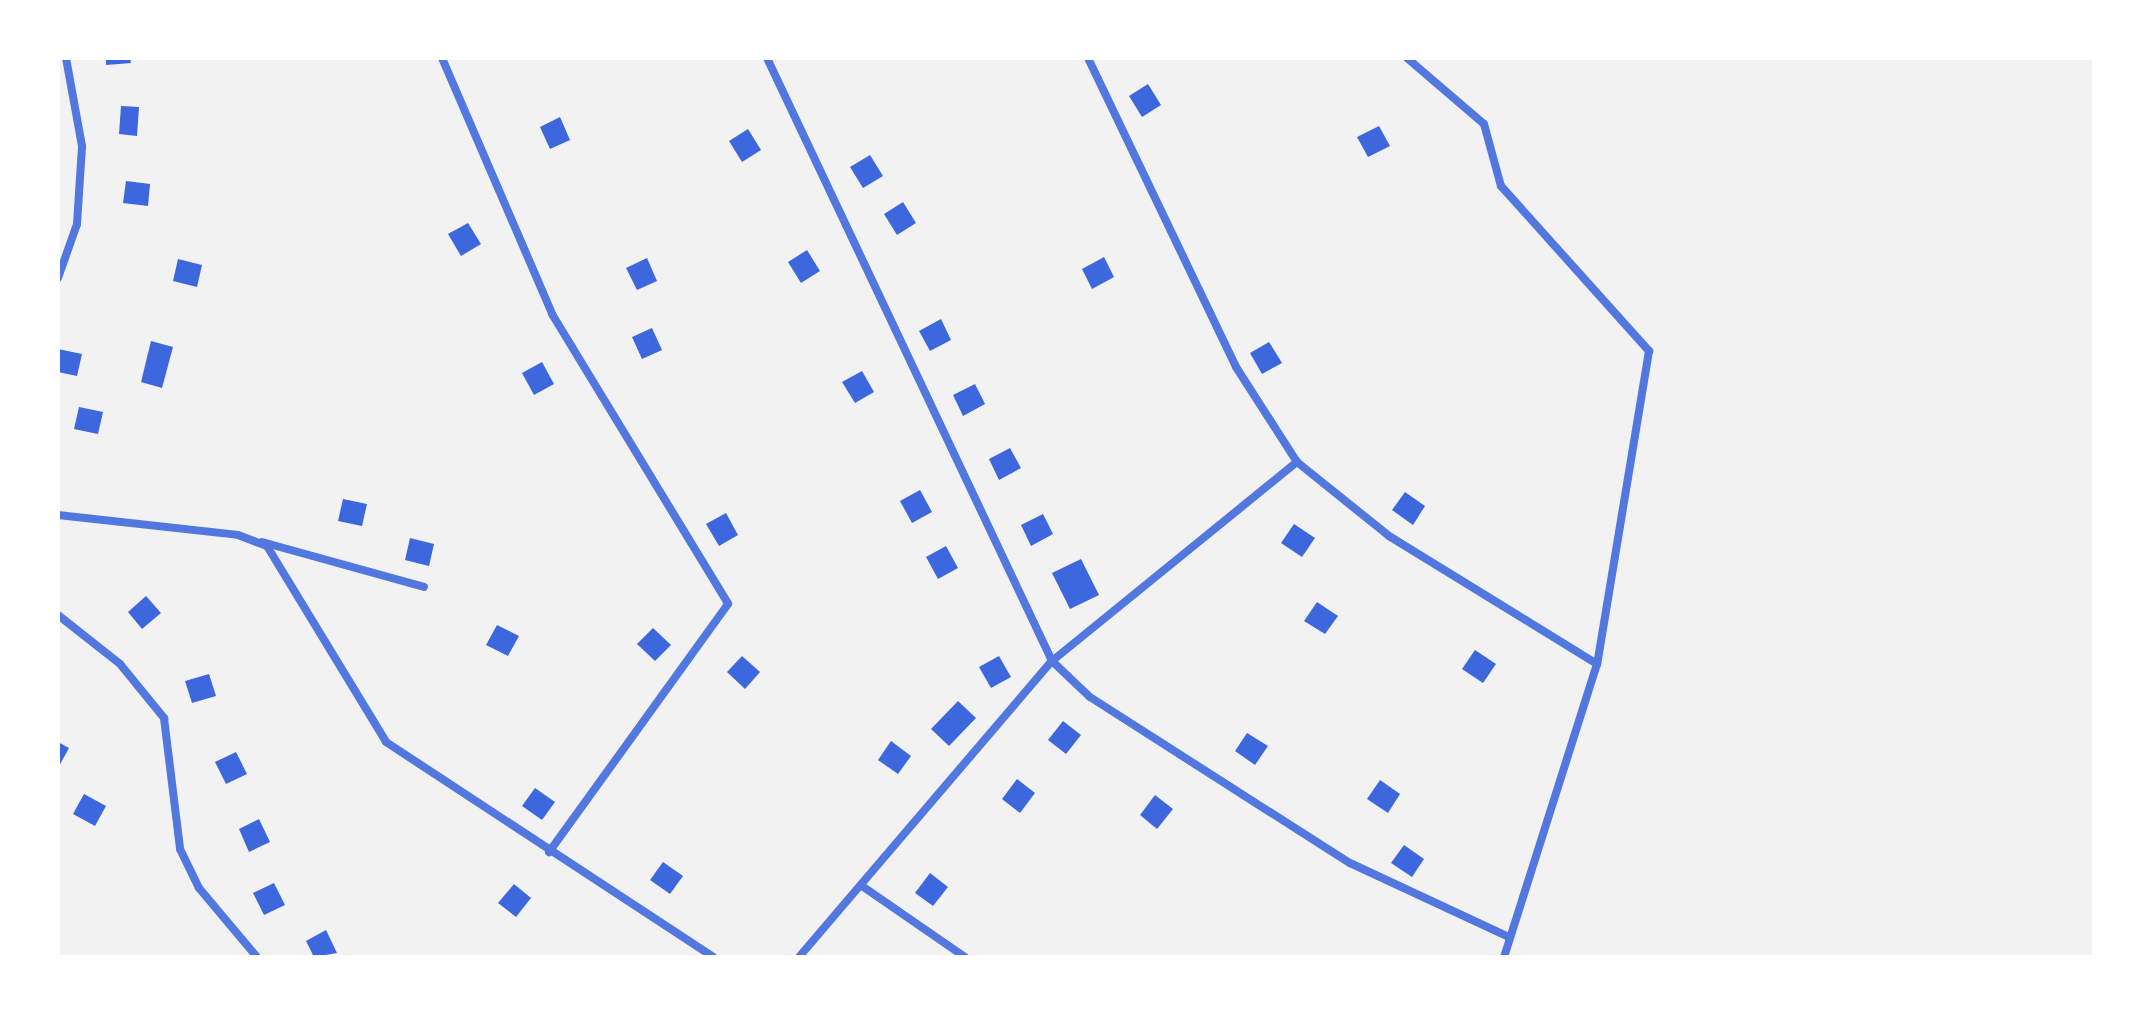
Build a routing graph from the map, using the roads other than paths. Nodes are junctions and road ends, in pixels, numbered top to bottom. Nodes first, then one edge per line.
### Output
1 (66, 58) edge
2 (442, 58) edge
3 (767, 58) edge
4 (1088, 58) edge
5 (1407, 58) edge
6 (58, 278) edge
7 (1297, 462) junction
8 (58, 515) edge
9 (254, 539) junction
10 (424, 587) dead end
11 (58, 615) edge
12 (1052, 661) junction
13 (1597, 664) junction
14 (549, 852) junction
15 (862, 886) junction
16 (1509, 937) junction
17 (257, 957) edge
18 (713, 957) edge
19 (799, 957) edge
20 (965, 957) edge
21 (1504, 957) edge

1 - 6 street
2 - 14 street
3 - 12 street
4 - 7 street
5 - 13 street
7 - 12 street
7 - 13 street
8 - 9 street
9 - 10 street
9 - 14 street
11 - 17 street
12 - 15 street
12 - 16 street
13 - 16 street
14 - 18 street
15 - 19 street
15 - 20 street
16 - 21 street

